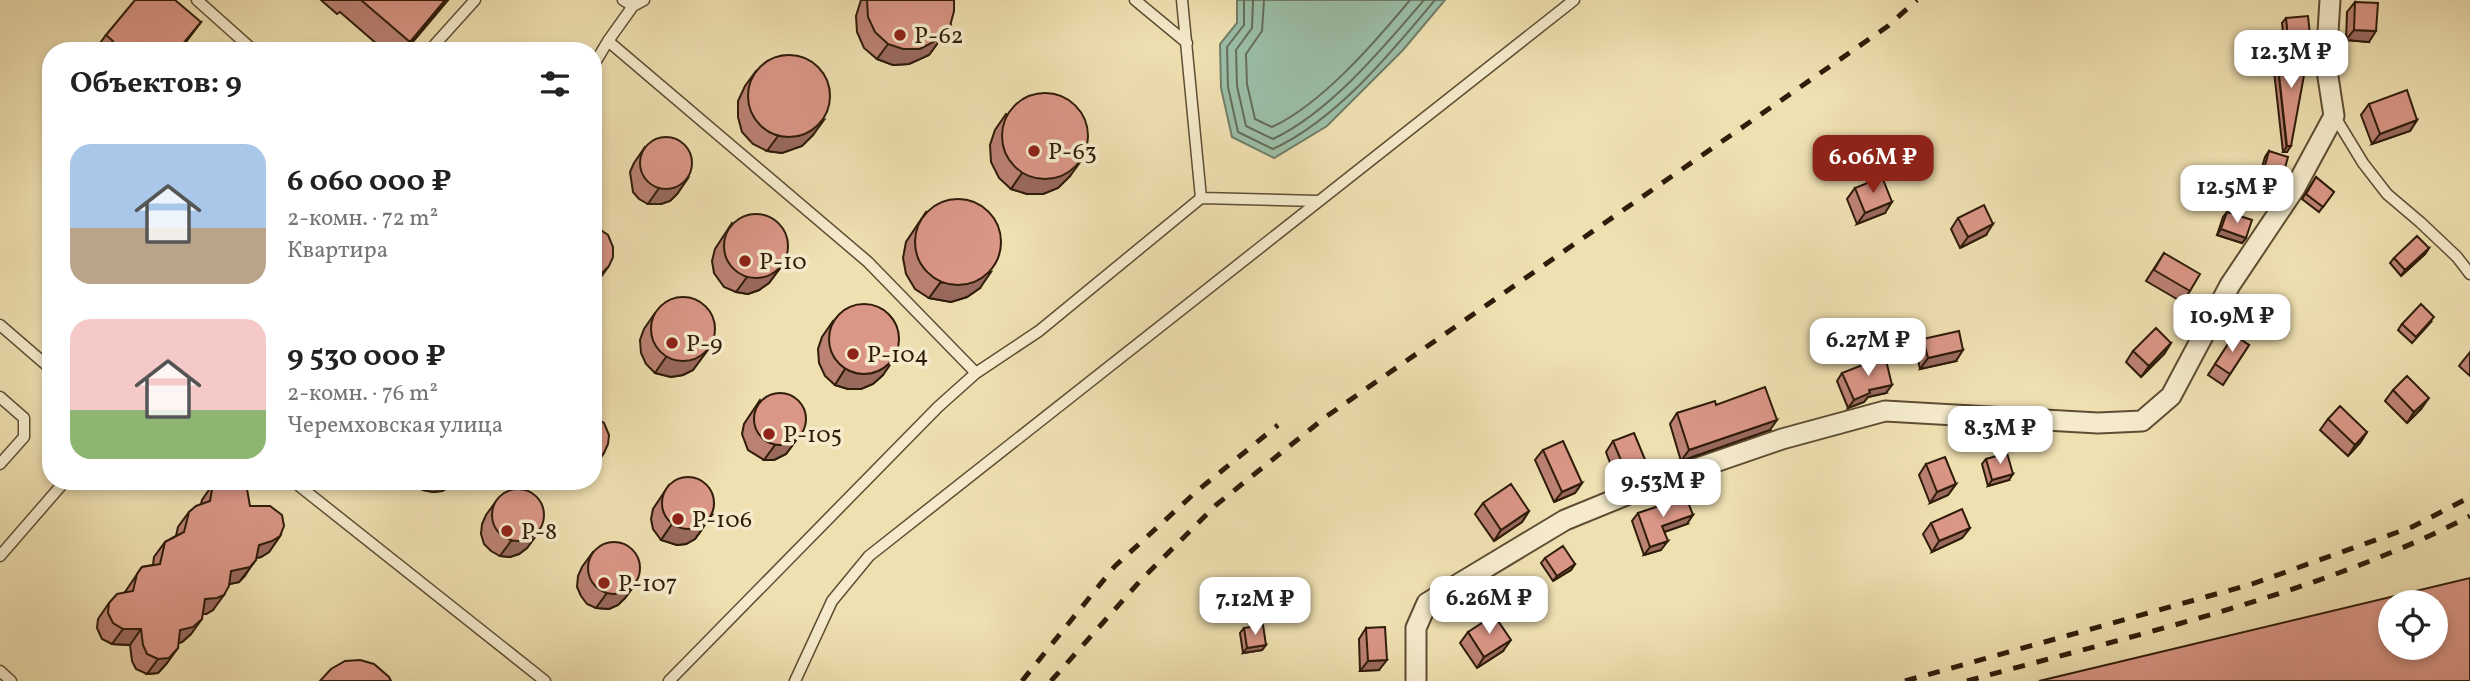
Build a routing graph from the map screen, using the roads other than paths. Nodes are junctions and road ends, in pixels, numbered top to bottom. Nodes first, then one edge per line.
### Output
1 (197, 0) edge
2 (475, 0) edge
3 (623, 0) edge
4 (644, 0) edge
5 (1135, 0) edge
6 (1182, 0) edge
7 (1574, 0) edge
8 (2330, 0) edge
9 (633, 6) junction
10 (608, 41) junction
11 (244, 42) edge
12 (437, 42) edge
13 (1187, 43) junction
14 (602, 51) edge
15 (2334, 116) junction
16 (1201, 198) junction
17 (1317, 201) junction
18 (2470, 274) edge
19 (0, 325) edge
20 (42, 361) edge
21 (976, 373) junction
22 (0, 397) edge
23 (0, 464) edge
24 (57, 490) edge
25 (304, 490) edge
26 (0, 556) edge
27 (0, 671) edge
28 (11, 681) edge
29 (545, 681) edge
30 (669, 681) edge
31 (795, 681) edge
32 (1416, 681) edge

1 - 11 lane
2 - 12 lane
3 - 9 lane
4 - 9 lane
5 - 13 lane
6 - 13 lane
7 - 17 lane
8 - 15 street
9 - 10 lane
10 - 14 lane
10 - 21 lane
13 - 16 lane
15 - 18 lane
15 - 32 street
16 - 17 lane
16 - 21 lane
17 - 31 lane
19 - 20 lane
21 - 30 lane
22 - 23 lane
24 - 26 lane
25 - 29 lane
27 - 28 lane

